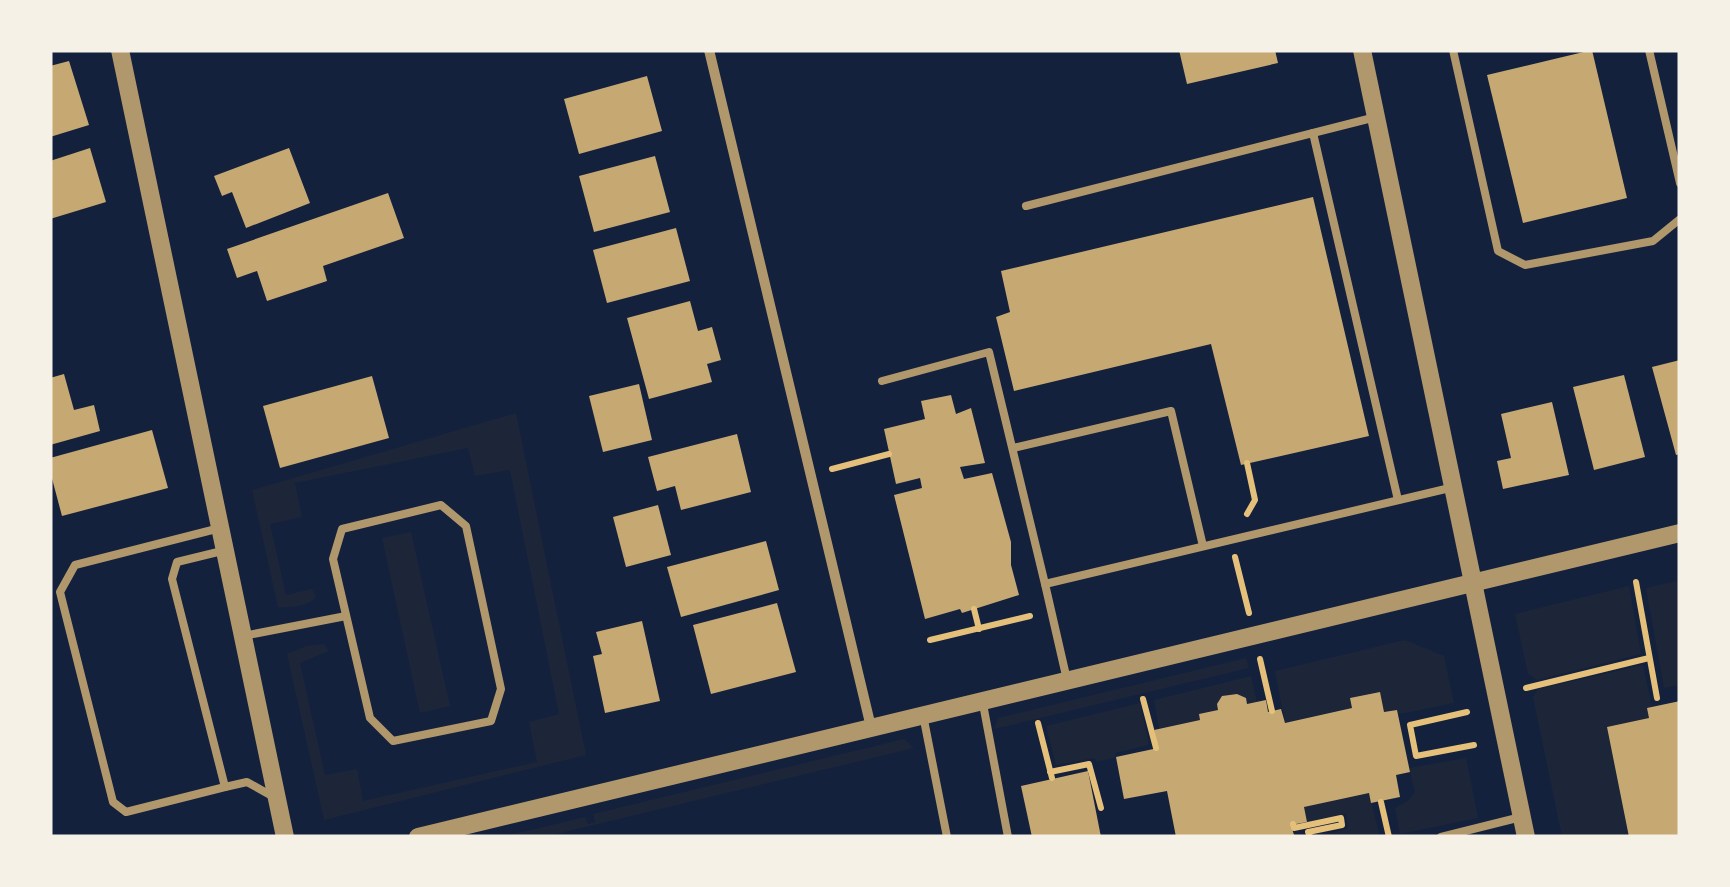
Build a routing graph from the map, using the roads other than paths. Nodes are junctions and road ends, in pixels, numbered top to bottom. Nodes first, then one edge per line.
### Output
1 (120, 50) edge
2 (709, 50) edge
3 (1362, 50) edge
4 (1453, 50) edge
5 (1649, 50) edge
6 (1376, 117) junction
7 (1313, 133) junction
8 (1680, 183) edge
9 (1026, 206) dead end
10 (1680, 220) edge
11 (882, 381) dead end
12 (1013, 448) junction
13 (1454, 487) junction
14 (1398, 500) junction
15 (220, 528) junction
16 (1680, 533) edge
17 (1204, 546) junction
18 (225, 550) junction
19 (1045, 584) junction
20 (1474, 584) junction
21 (346, 616) junction
22 (242, 636) junction
23 (1067, 680) junction
24 (983, 701) junction
25 (923, 715) junction
26 (871, 727) junction
27 (226, 787) junction
28 (276, 799) junction
29 (1521, 817) junction
30 (284, 837) edge
31 (418, 837) edge
32 (947, 837) edge
33 (1008, 837) edge
34 (1441, 837) edge
35 (1526, 837) edge

1 - 15 street
2 - 26 street
3 - 6 street
4 - 10 lane
5 - 8 lane
6 - 7 lane
6 - 13 street
7 - 9 lane
7 - 14 lane
11 - 12 lane
12 - 17 lane
12 - 19 lane
13 - 14 lane
13 - 20 street
14 - 17 lane
15 - 18 street
15 - 27 lane
16 - 20 street
17 - 19 lane
18 - 22 street
18 - 27 lane
19 - 23 lane
20 - 23 street
20 - 29 street
21 - 21 lane
21 - 22 lane
22 - 28 street
23 - 24 street
24 - 25 street
24 - 33 lane
25 - 26 street
25 - 32 lane
26 - 31 street
27 - 28 lane
28 - 30 street
29 - 34 lane
29 - 35 street

